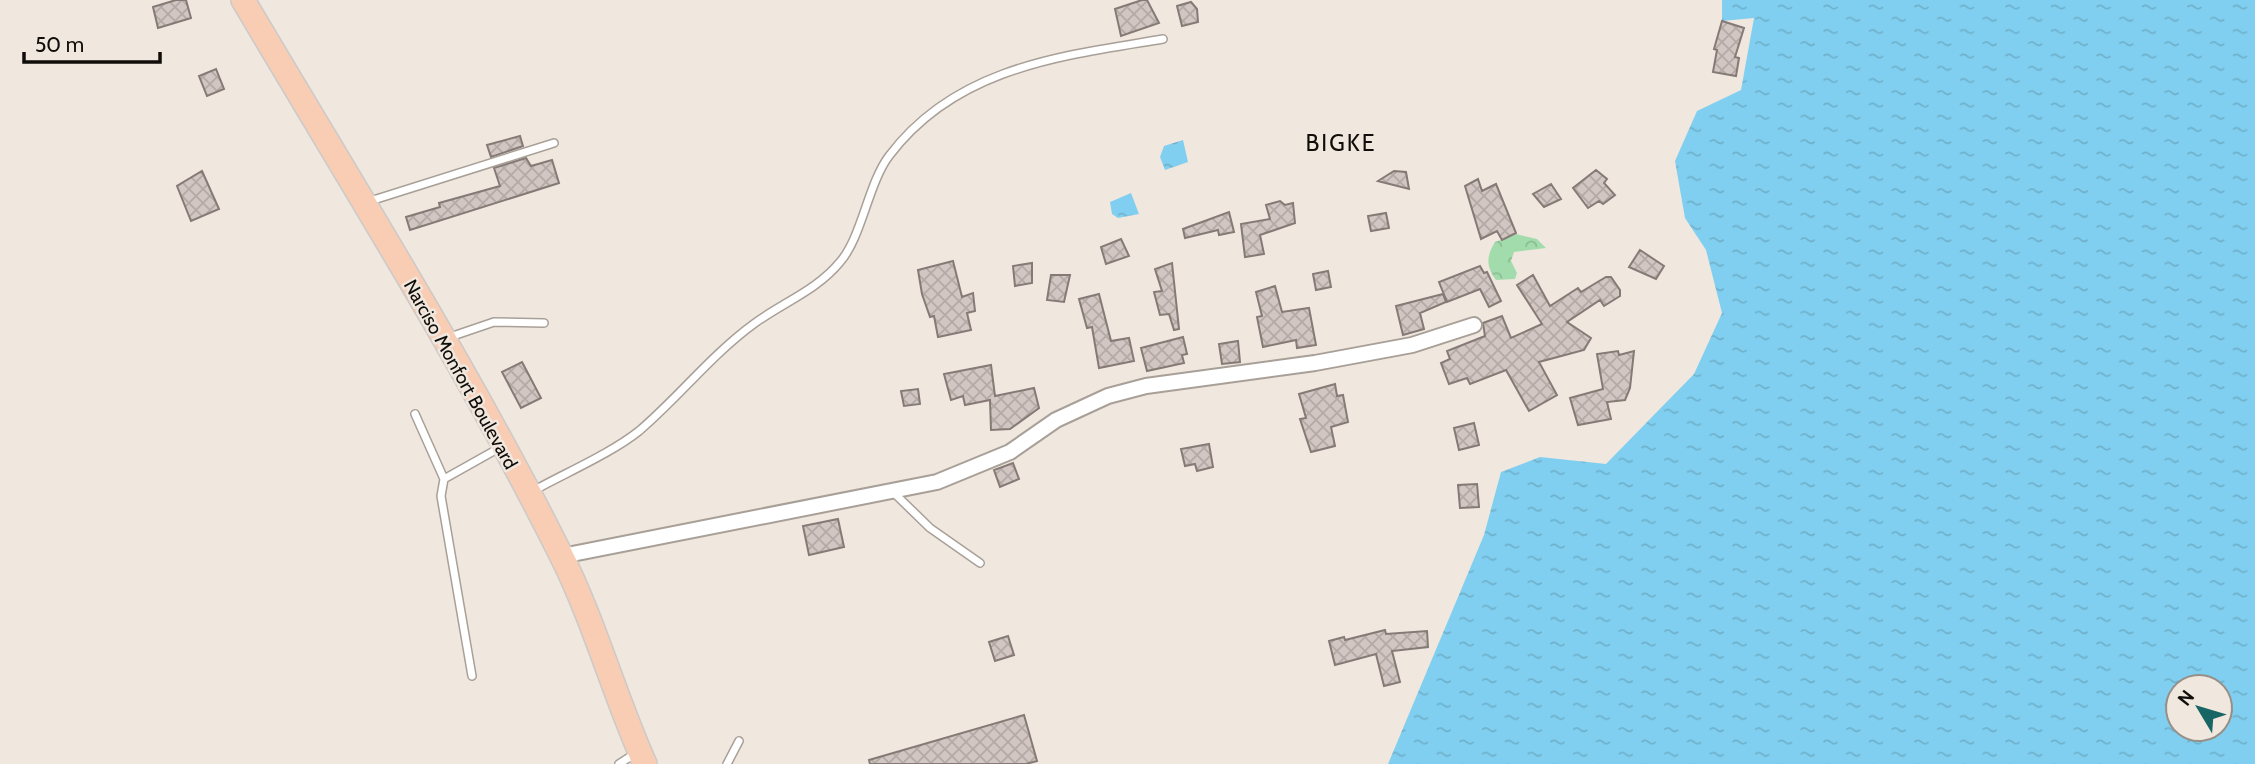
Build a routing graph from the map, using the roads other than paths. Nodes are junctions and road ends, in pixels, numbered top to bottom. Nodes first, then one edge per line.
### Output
1 (243, 0) edge
2 (1163, 39) dead end
3 (554, 143) dead end
4 (363, 203) junction
5 (544, 323) dead end
6 (1474, 325) dead end
7 (443, 339) junction
8 (415, 414) dead end
9 (502, 447) junction
10 (444, 479) junction
11 (892, 492) junction
12 (529, 493) junction
13 (562, 556) junction
14 (980, 563) dead end
15 (472, 676) dead end
16 (739, 741) dead end
17 (643, 758) edge
18 (619, 764) edge
19 (727, 764) edge

1 - 4 main road, Narciso Monfort Boulevard
2 - 12 lane
3 - 4 lane
4 - 7 main road, Narciso Monfort Boulevard
5 - 7 lane
6 - 11 street
7 - 9 main road, Narciso Monfort Boulevard
8 - 10 lane
9 - 10 lane
9 - 12 main road, Narciso Monfort Boulevard
10 - 15 lane
11 - 13 street
11 - 14 lane
12 - 13 main road, Narciso Monfort Boulevard
13 - 17 main road, Narciso Monfort Boulevard
16 - 19 lane
17 - 18 lane

